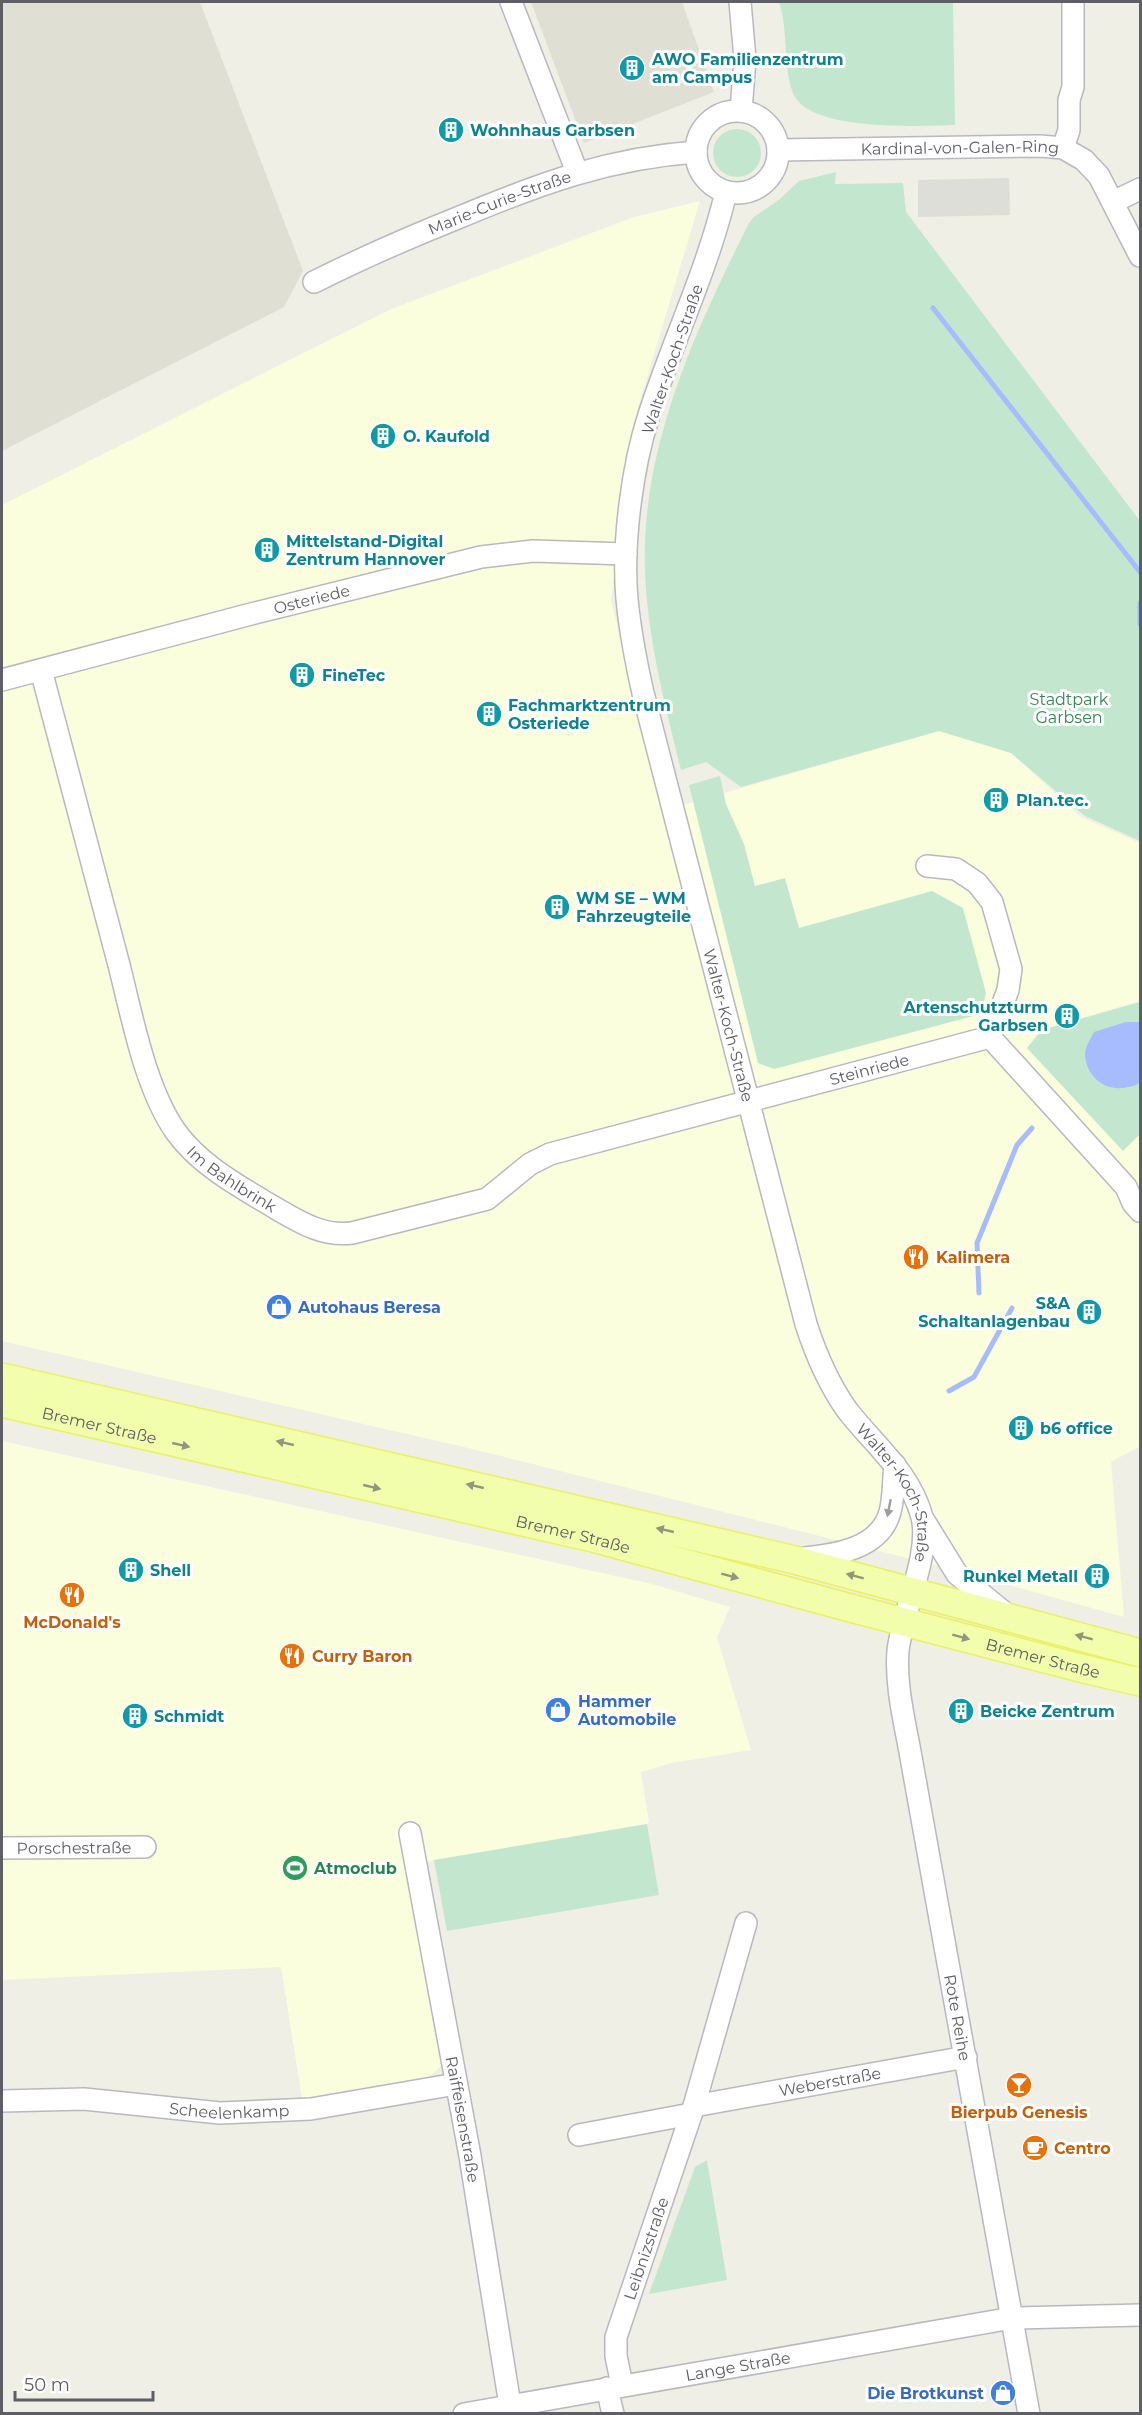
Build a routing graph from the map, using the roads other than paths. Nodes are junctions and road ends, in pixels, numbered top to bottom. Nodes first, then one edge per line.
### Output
1 (511, 2) edge
2 (740, 2) edge
3 (1073, 2) edge
4 (741, 111) junction
5 (1063, 148) junction
6 (778, 150) junction
7 (696, 152) junction
8 (577, 172) junction
9 (1140, 189) edge
10 (726, 192) junction
11 (1113, 202) junction
12 (1140, 256) edge
13 (314, 282) dead end
14 (626, 554) junction
15 (41, 670) junction
16 (2, 680) edge
17 (927, 866) dead end
18 (990, 1037) junction
19 (749, 1102) junction
20 (1140, 1211) edge
21 (2, 1377) edge
22 (2, 1403) edge
23 (895, 1465) junction
24 (922, 1519) junction
25 (791, 1558) junction
26 (911, 1591) junction
27 (1009, 1617) junction
28 (905, 1622) junction
29 (1140, 1653) edge
30 (1140, 1682) edge
31 (410, 1833) dead end
32 (145, 1847) dead end
33 (2, 1848) edge
34 (746, 1923) dead end
35 (966, 2057) junction
36 (456, 2084) junction
37 (2, 2101) edge
38 (692, 2110) junction
39 (579, 2135) dead end
40 (1140, 2315) edge
41 (1012, 2318) junction
42 (614, 2386) junction
43 (510, 2405) junction
44 (464, 2414) edge
45 (613, 2414) edge
46 (1029, 2414) edge

1 - 8 street
2 - 4 street
3 - 5 street, Kardinal-von-Galen-Ring
4 - 6 street
4 - 7 street
5 - 6 street, Kardinal-von-Galen-Ring
5 - 11 street
6 - 10 street
7 - 8 street, Marie-Curie-Straße
7 - 10 street
8 - 13 street, Marie-Curie-Straße
9 - 11 street
10 - 14 street, Walter-Koch-Straße
11 - 12 street
14 - 15 street, Osteriede
14 - 19 street, Walter-Koch-Straße
15 - 16 street, Osteriede
15 - 19 street, Im Bahlbrink
17 - 18 street
18 - 19 street, Steinriede
18 - 20 street
19 - 23 street, Walter-Koch-Straße
25 -> 21 main road, Bremer Straße
22 -> 28 main road, Bremer Straße
23 - 24 street, Walter-Koch-Straße
23 -> 25 street
24 - 26 street, Walter-Koch-Straße
24 - 27 street
26 -> 25 main road, Bremer Straße
26 - 27 main road, Bremer Straße
26 - 28 street, Walter-Koch-Straße
29 -> 27 main road, Bremer Straße
28 -> 30 main road, Bremer Straße
28 - 35 street, Rote Reihe
31 - 36 street, Raiffeisenstraße
32 - 33 street, Porschestraße
34 - 38 street, Leibnizstraße
35 - 38 street, Weberstraße
35 - 41 street, Rote Reihe
36 - 37 street, Scheelenkamp
36 - 43 street, Raiffeisenstraße
38 - 39 street
38 - 42 street, Leibnizstraße
40 - 41 street, Lange Straße
41 - 42 street, Lange Straße
41 - 46 street, Rote Reihe
42 - 43 street, Lange Straße
42 - 45 street, Leibnizstraße
43 - 44 street, Lange Straße

